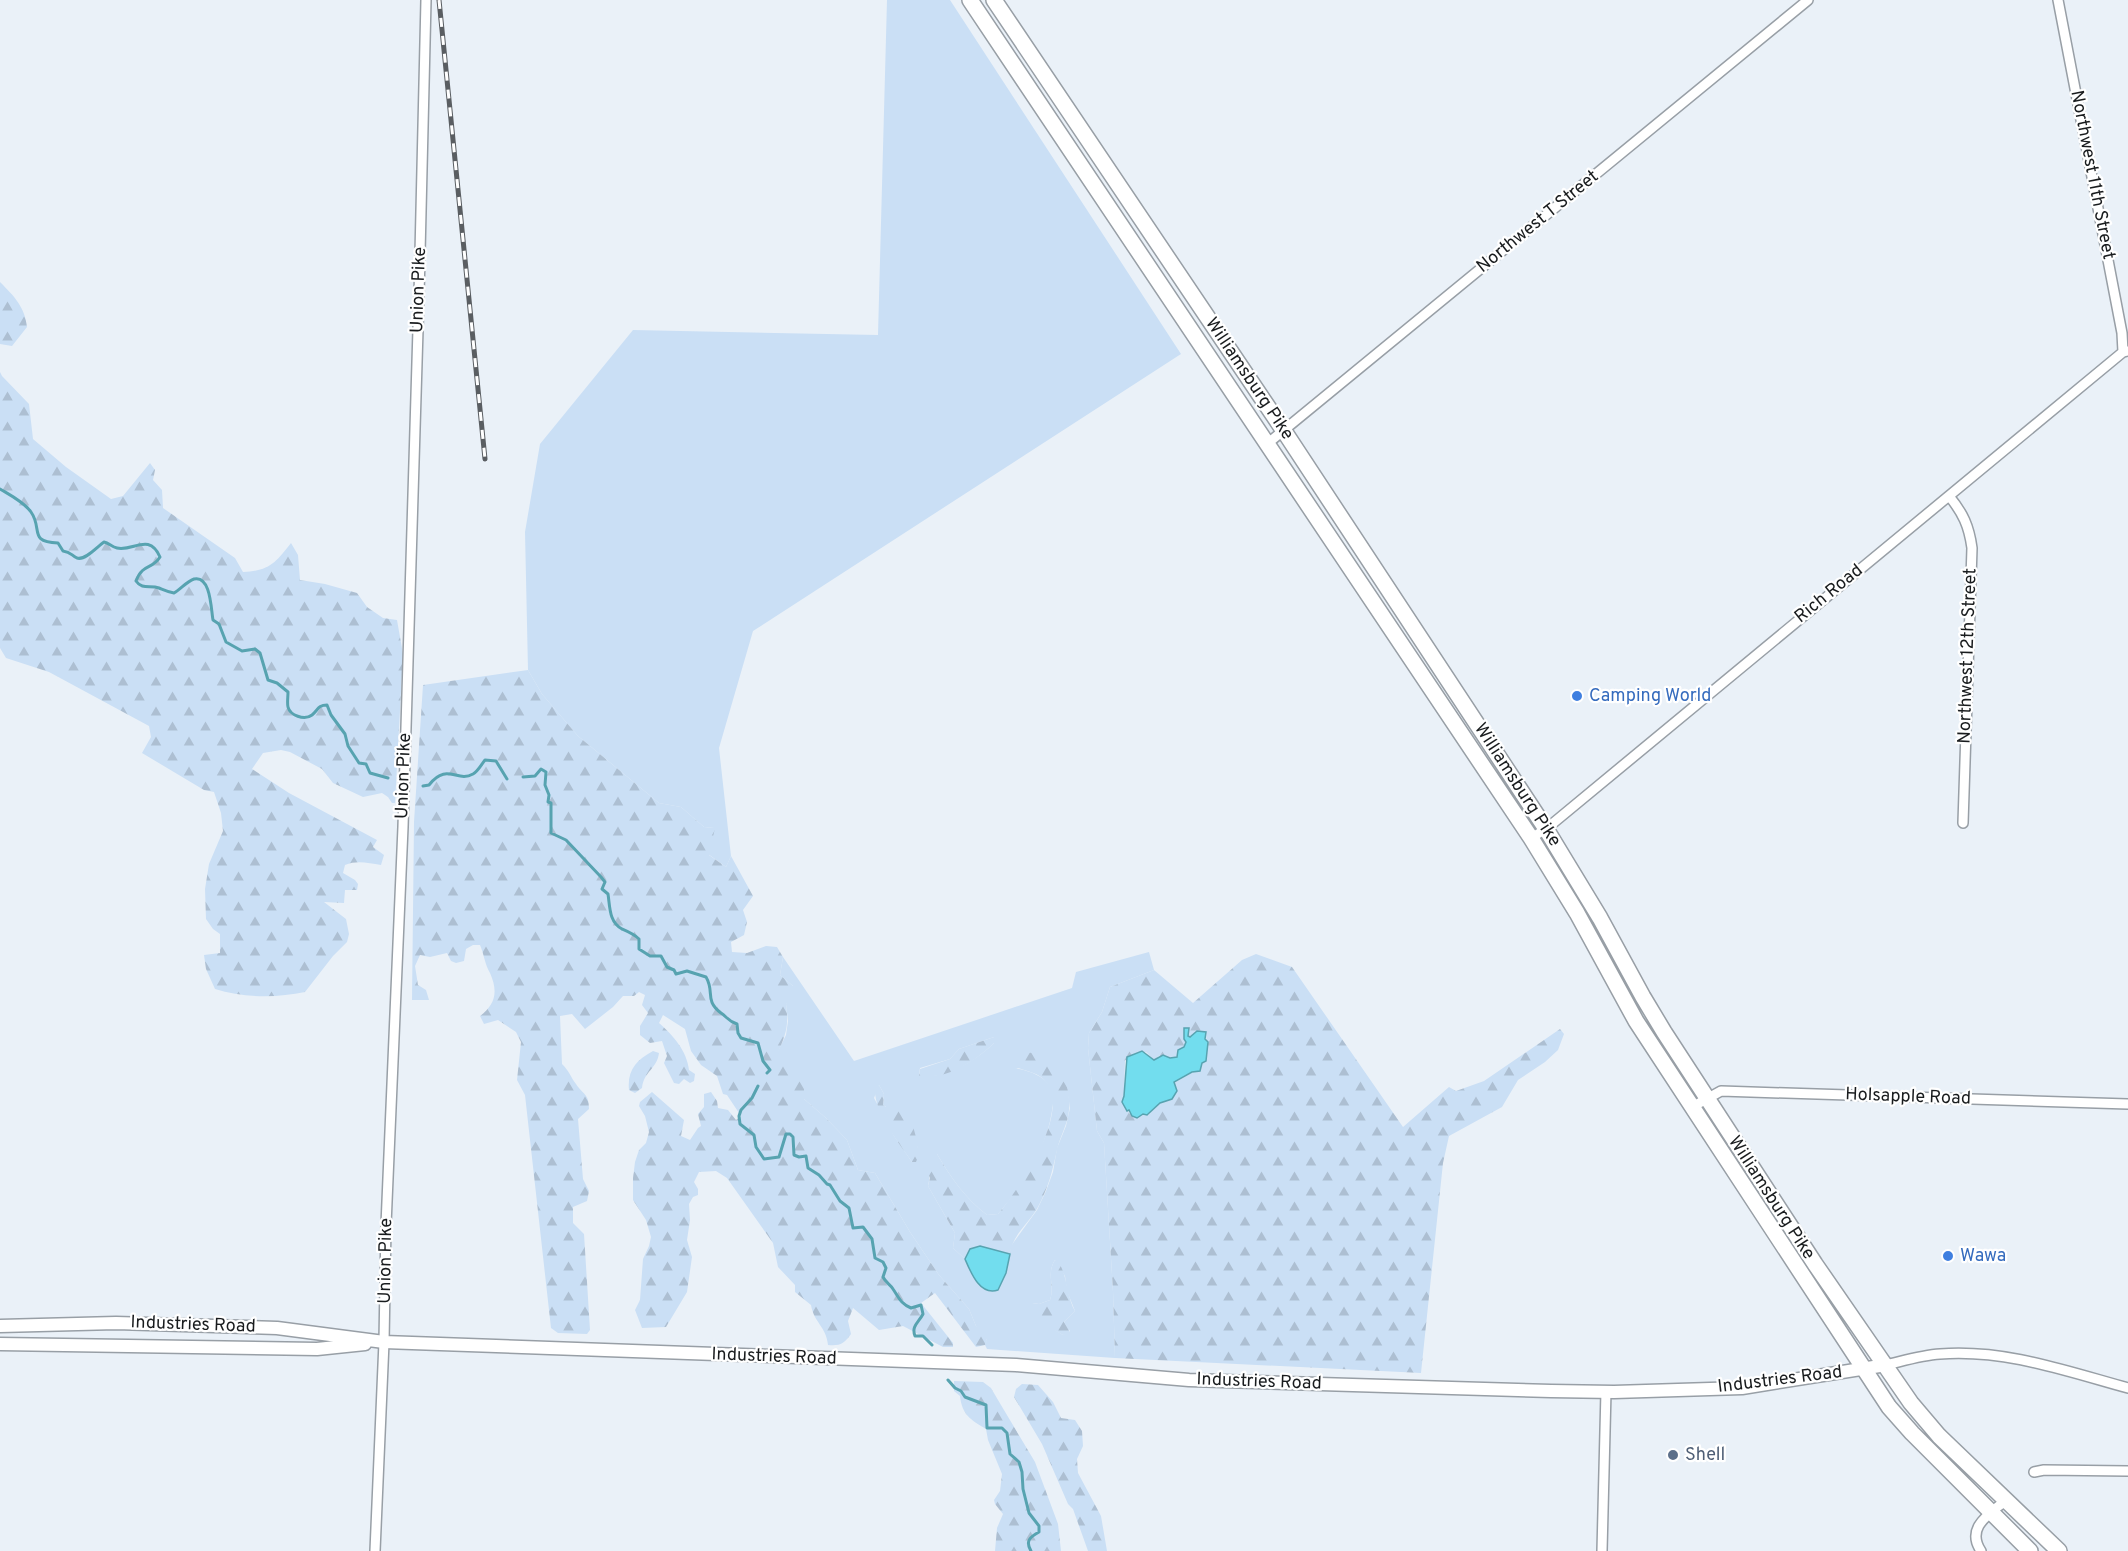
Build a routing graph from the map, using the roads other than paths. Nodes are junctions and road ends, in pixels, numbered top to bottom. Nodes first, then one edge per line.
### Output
1 (426, 0) edge
2 (970, 0) edge
3 (994, 0) edge
4 (1808, 0) edge
5 (2058, 0) edge
6 (2126, 351) edge
7 (1284, 431) junction
8 (1267, 444) junction
9 (1949, 496) junction
10 (1963, 823) dead end
11 (1546, 829) junction
12 (1531, 838) junction
13 (1707, 1098) junction
14 (2128, 1104) edge
15 (1692, 1107) junction
16 (0, 1326) edge
17 (384, 1342) junction
18 (0, 1344) edge
19 (1886, 1365) junction
20 (1864, 1369) junction
21 (2128, 1388) edge
22 (1606, 1392) junction
23 (2128, 1471) edge
24 (2034, 1472) dead end
25 (2006, 1500) junction
26 (1992, 1513) junction
27 (375, 1551) edge
28 (1602, 1551) edge
29 (1981, 1551) edge
30 (2030, 1551) edge
31 (2059, 1551) edge

1 - 17 street, Union Pike
2 - 8 main road, Williamsburg Pike
3 - 7 main road, Williamsburg Pike
4 - 7 street, Northwest T Street
5 - 6 street, Northwest 11th Street
6 - 9 street, Rich Road
7 - 8 street, Northwest T Street
7 - 11 main road, Williamsburg Pike
8 - 12 main road, Williamsburg Pike
9 - 10 street, Northwest 12th Street
9 - 11 street, Rich Road
11 - 12 street, Rich Road
11 - 13 main road, Williamsburg Pike
12 - 15 main road, Williamsburg Pike
13 - 14 street, Holsapple Road
13 - 15 street, Holsapple Road
13 - 19 main road, Williamsburg Pike
15 - 20 main road, Williamsburg Pike
16 - 17 street, Industries Road
17 - 18 street, Industries Road
17 - 22 street, Industries Road
17 - 27 street, Union Pike
19 - 20 street, Industries Road
19 - 21 street, Industries Road
19 - 25 main road, Williamsburg Pike
20 - 22 street, Industries Road
20 - 26 main road, Williamsburg Pike
22 - 28 street
23 - 24 street
25 - 26 street
25 - 31 main road, Williamsburg Pike
26 - 29 street
26 - 30 main road, Williamsburg Pike

